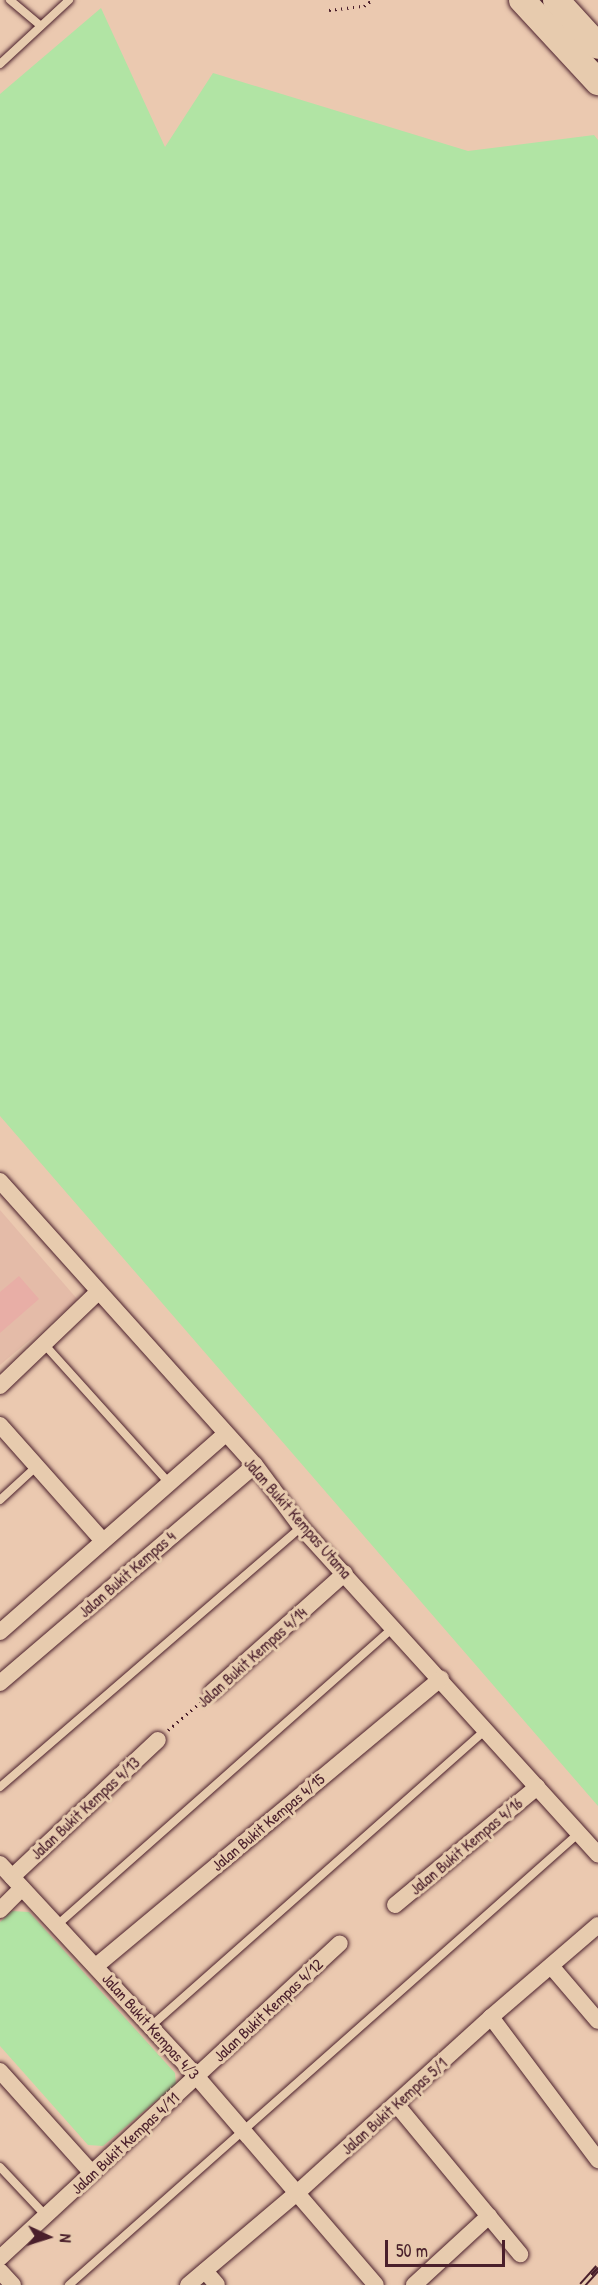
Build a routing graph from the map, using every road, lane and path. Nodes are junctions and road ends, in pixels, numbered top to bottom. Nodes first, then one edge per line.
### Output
1 (10, 0) edge
2 (69, 0) edge
3 (372, 0) edge
4 (522, 0) edge
5 (556, 0) edge
6 (329, 10) dead end
7 (41, 26) junction
8 (598, 46) edge
9 (0, 64) edge
10 (598, 82) edge
11 (0, 1181) edge
12 (98, 1292) junction
13 (44, 1344) junction
14 (0, 1386) edge
15 (0, 1425) edge
16 (225, 1434) junction
17 (255, 1465) junction
18 (37, 1466) junction
19 (170, 1483) junction
20 (0, 1500) edge
21 (301, 1527) junction
22 (104, 1541) junction
23 (345, 1573) junction
24 (394, 1627) junction
25 (0, 1632) edge
26 (441, 1679) junction
27 (0, 1683) edge
28 (212, 1692) joint
29 (486, 1730) junction
30 (158, 1740) joint
31 (537, 1786) junction
32 (0, 1787) edge
33 (579, 1833) junction
34 (598, 1854) edge
35 (0, 1864) edge
36 (17, 1883) junction
37 (395, 1905) dead end
38 (0, 1910) edge
39 (598, 1925) edge
40 (56, 1926) junction
41 (340, 1943) dead end
42 (96, 1966) junction
43 (551, 1966) junction
44 (491, 2018) junction
45 (598, 2020) edge
46 (151, 2026) junction
47 (0, 2071) edge
48 (197, 2076) junction
49 (396, 2104) junction
50 (243, 2130) junction
51 (598, 2160) edge
52 (0, 2167) edge
53 (92, 2173) junction
54 (297, 2193) junction
55 (46, 2216) junction
56 (489, 2216) junction
57 (520, 2254) dead end
58 (0, 2258) edge
59 (0, 2271) edge
60 (205, 2271) junction
61 (13, 2285) edge
62 (69, 2285) edge
63 (188, 2285) edge
64 (217, 2285) edge
65 (376, 2285) edge
66 (414, 2285) edge

1 - 7 lane
2 - 7 lane
3 - 6 path
4 - 10 main road
5 - 8 main road
7 - 9 lane
11 - 12 street, Jalan Bukit Kempas Utama
12 - 13 street
12 - 16 street, Jalan Bukit Kempas Utama
13 - 14 street
13 - 19 lane
15 - 18 street
16 - 17 street, Jalan Bukit Kempas Utama
16 - 19 street
17 - 21 street, Jalan Bukit Kempas Utama
17 - 27 street, Jalan Bukit Kempas 4
18 - 20 lane
18 - 22 street
19 - 22 street
21 - 23 street, Jalan Bukit Kempas Utama
21 - 32 lane
22 - 25 street
23 - 24 street, Jalan Bukit Kempas Utama
23 - 28 street, Jalan Bukit Kempas 4/14
24 - 26 street, Jalan Bukit Kempas Utama
24 - 40 lane
26 - 29 street, Jalan Bukit Kempas Utama
26 - 42 street, Jalan Bukit Kempas 4/15
28 - 30 path, Jalan Bukit Kempas 4/14
29 - 31 street, Jalan Bukit Kempas Utama
29 - 46 lane
30 - 36 street, Jalan Bukit Kempas 4/13
31 - 33 street, Jalan Bukit Kempas Utama
31 - 37 street, Jalan Bukit Kempas 4/16
33 - 34 street, Jalan Bukit Kempas Utama
33 - 50 lane
35 - 36 street, Jalan Bukit Kempas 4/3
36 - 38 street, Jalan Bukit Kempas 4/13
36 - 40 street, Jalan Bukit Kempas 4/3
39 - 43 street, Jalan Bukit Kempas 5/1
40 - 42 street, Jalan Bukit Kempas 4/3
41 - 48 street, Jalan Bukit Kempas 4/12
42 - 46 street, Jalan Bukit Kempas 4/3
43 - 44 street, Jalan Bukit Kempas 5/1
43 - 45 street
44 - 49 street, Jalan Bukit Kempas 5/1
44 - 51 street
46 - 48 street, Jalan Bukit Kempas 4/3
47 - 53 street
48 - 50 street, Jalan Bukit Kempas 4/3
48 - 53 street, Jalan Bukit Kempas 4/11
49 - 54 street, Jalan Bukit Kempas 5/1
49 - 56 street
50 - 54 street, Jalan Bukit Kempas 4/3
50 - 62 lane
52 - 55 lane
53 - 55 street, Jalan Bukit Kempas 4/11
54 - 60 street, Jalan Bukit Kempas 5/1
54 - 65 street, Jalan Bukit Kempas 4/3
55 - 58 street, Jalan Bukit Kempas 4/11
56 - 57 street
56 - 66 street
59 - 61 street
60 - 63 street, Jalan Bukit Kempas 5/1
60 - 64 street

